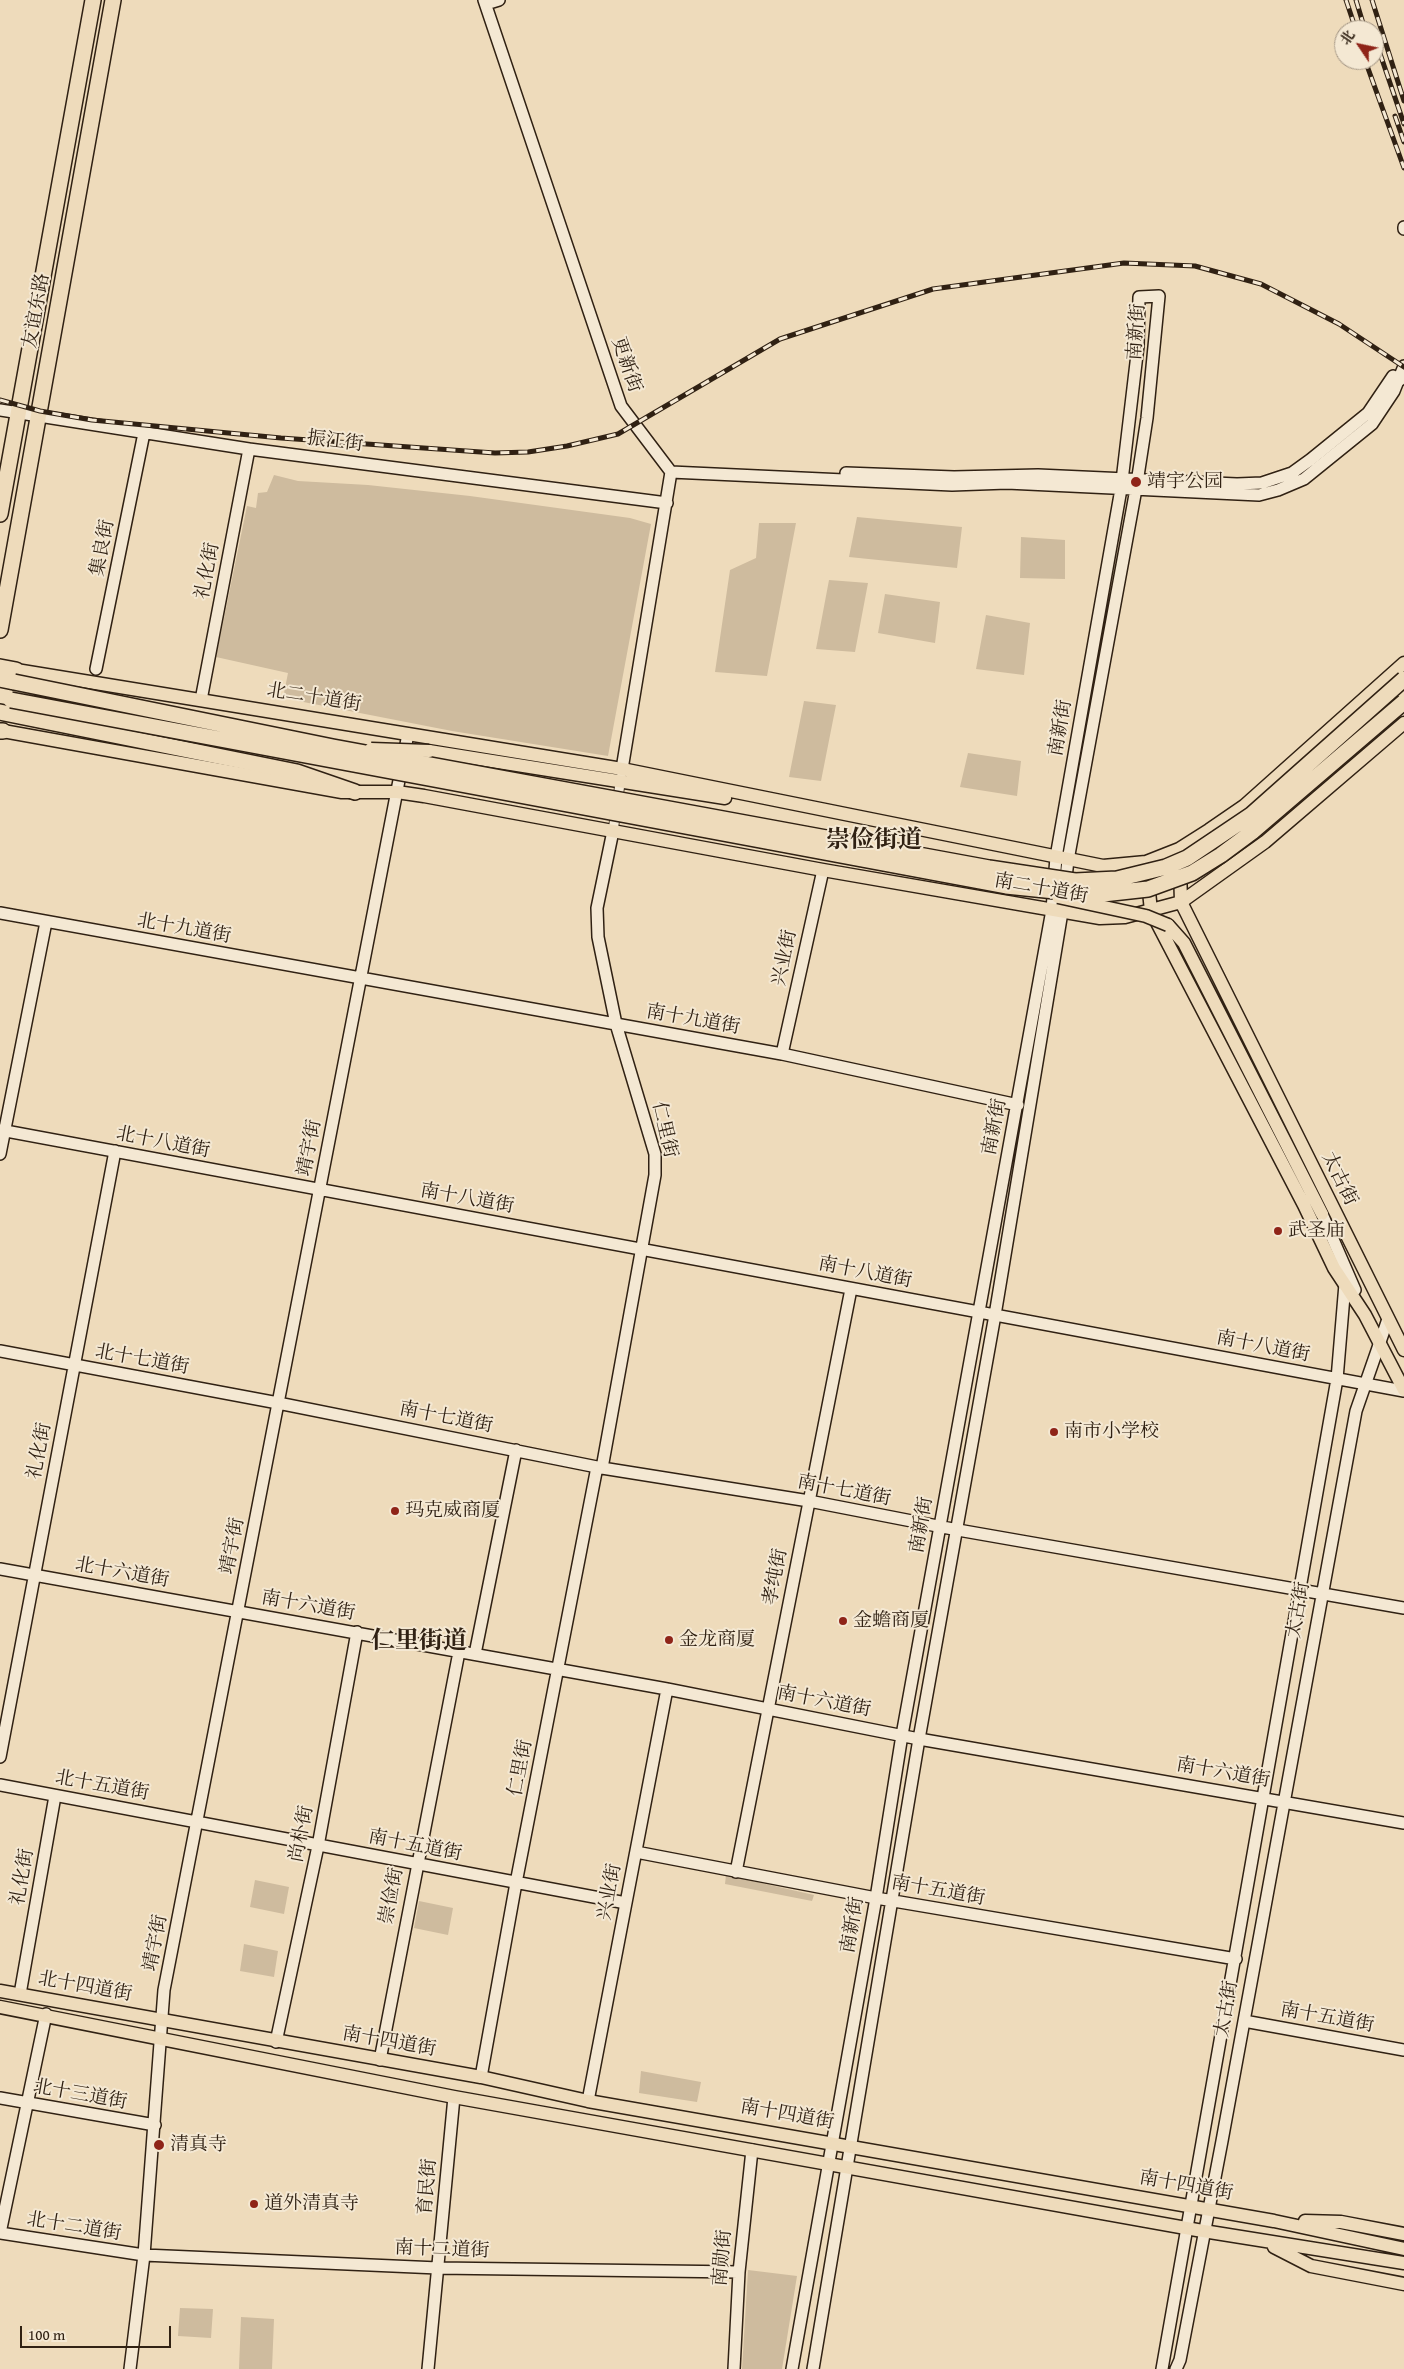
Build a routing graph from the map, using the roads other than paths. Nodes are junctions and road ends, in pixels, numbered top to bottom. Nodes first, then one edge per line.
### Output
1 (93, 0) edge
2 (113, 0) edge
3 (499, 0) edge
4 (485, 2) edge
5 (1404, 366) edge
6 (0, 410) edge
7 (18, 414) junction
8 (38, 417) junction
9 (144, 433) junction
10 (249, 448) junction
11 (668, 468) junction
12 (1122, 484) junction
13 (1136, 484) junction
14 (667, 503) junction
15 (0, 514) edge
16 (0, 630) edge
17 (1404, 662) edge
18 (0, 667) edge
19 (96, 669) dead end
20 (10, 677) edge
21 (1404, 679) edge
22 (6, 700) edge
23 (201, 700) junction
24 (1404, 702) edge
25 (0, 712) edge
26 (1404, 723) edge
27 (2, 731) edge
28 (408, 734) junction
29 (333, 748) junction
30 (621, 776) junction
31 (355, 792) junction
32 (397, 792) junction
33 (613, 831) junction
34 (1179, 849) junction
35 (1062, 859) junction
36 (1146, 862) junction
37 (823, 870) junction
38 (1006, 886) junction
39 (1181, 902) junction
40 (1057, 911) junction
41 (1151, 911) junction
42 (0, 913) edge
43 (46, 922) junction
44 (362, 977) junction
45 (616, 1024) junction
46 (782, 1054) junction
47 (1018, 1105) junction
48 (2, 1131) edge
49 (115, 1151) junction
50 (0, 1154) edge
51 (319, 1190) junction
52 (1322, 1214) joint
53 (643, 1248) junction
54 (1345, 1284) junction
55 (851, 1288) junction
56 (977, 1312) junction
57 (995, 1315) junction
58 (1365, 1315) junction
59 (1388, 1319) junction
60 (1380, 1342) junction
61 (1404, 1350) edge
62 (0, 1351) edge
63 (74, 1365) junction
64 (1337, 1379) junction
65 (1365, 1384) junction
66 (1404, 1390) edge
67 (278, 1403) junction
68 (516, 1450) junction
69 (599, 1467) junction
70 (809, 1501) junction
71 (939, 1527) junction
72 (958, 1530) junction
73 (0, 1569) edge
74 (34, 1575) junction
75 (1302, 1589) junction
76 (1322, 1592) junction
77 (1404, 1608) edge
78 (239, 1611) junction
79 (358, 1632) junction
80 (459, 1652) junction
81 (475, 1654) junction
82 (558, 1670) junction
83 (667, 1689) junction
84 (768, 1709) junction
85 (902, 1736) junction
86 (919, 1739) junction
87 (0, 1757) edge
88 (0, 1785) edge
89 (55, 1796) junction
90 (1264, 1798) junction
91 (1284, 1802) junction
92 (198, 1822) junction
93 (1404, 1824) edge
94 (318, 1846) junction
95 (636, 1852) junction
96 (416, 1864) junction
97 (736, 1872) junction
98 (516, 1883) junction
99 (876, 1898) junction
100 (892, 1901) junction
101 (626, 1903) junction
102 (1236, 1959) junction
103 (0, 1991) edge
104 (20, 1994) junction
105 (0, 2006) edge
106 (46, 2014) junction
107 (163, 2021) junction
108 (1244, 2021) junction
109 (162, 2037) junction
110 (276, 2042) junction
111 (1404, 2050) edge
112 (380, 2060) junction
113 (481, 2077) junction
114 (454, 2097) junction
115 (0, 2098) edge
116 (588, 2101) junction
117 (28, 2104) junction
118 (155, 2125) junction
119 (833, 2142) junction
120 (852, 2145) junction
121 (752, 2150) junction
122 (829, 2165) junction
123 (848, 2168) junction
124 (1192, 2206) junction
125 (1209, 2209) junction
126 (1274, 2220) junction
127 (1187, 2228) junction
128 (1205, 2232) junction
129 (0, 2233) edge
130 (1404, 2234) edge
131 (1262, 2241) junction
132 (1404, 2249) edge
133 (144, 2255) junction
134 (1404, 2264) edge
135 (438, 2268) junction
136 (739, 2272) junction
137 (1404, 2284) edge
138 (130, 2369) edge
139 (428, 2369) edge
140 (734, 2369) edge
141 (792, 2369) edge
142 (813, 2369) edge
143 (1162, 2369) edge
144 (1176, 2369) edge

1 - 7 highway, 友谊东路
2 - 8 highway, 友谊东路
3 - 4 street
4 - 11 street, 更新街
5 - 13 street
6 - 7 street, 振江街
7 - 8 street, 振江街
7 - 15 highway, 友谊东路
8 - 9 street, 振江街
8 - 16 highway, 友谊东路
9 - 10 street, 振江街
9 - 19 street, 集良街
10 - 14 street, 振江街
10 - 23 street, 礼化街
11 - 12 street
11 - 14 street
12 - 13 street
12 - 13 street, 南新街
12 - 35 street, 南新街
13 - 35 street, 南新街
14 - 30 street
17 - 34 main road, 南二十道街
18 - 20 highway, 北二十道街
20 - 23 main road, 北二十道街
20 - 29 highway, bridge
21 - 29 highway, bridge
22 - 38 highway, bridge
23 - 28 main road, 北二十道街
24 - 38 highway, bridge
25 - 31 highway
26 - 39 main road, 南二十道街
27 - 31 main road
28 - 30 main road, 北二十道街
28 - 32 street, 靖宇街
29 - 30 main road, bridge
30 - 33 street
30 - 35 main road, 南二十道街
31 - 32 main road
32 - 33 main road
32 - 44 street, 靖宇街
33 - 37 main road, 南二十道街
33 - 45 street, 仁里街
34 - 36 main road, 南二十道街
34 - 39 main road
35 - 36 main road, 南二十道街
35 - 40 street, 南新街
36 - 41 main road
37 - 40 main road, 南二十道街
37 - 46 street, 兴业街
38 - 52 main road, 太古街, bridge
39 - 41 main road, 南二十道街
39 - 59 main road, 太古街
40 - 41 main road, 南二十道街
40 - 47 street, 南新街
40 - 57 street, 南新街
41 - 54 main road
42 - 43 street, 北十九道街
43 - 44 street, 北十九道街
43 - 48 street
44 - 45 street, 南十九道街
44 - 51 street, 靖宇街
45 - 46 street, 南十九道街
45 - 53 street, 仁里街
46 - 47 street, 南十九道街
47 - 56 street, 南新街
48 - 49 street, 北十八道街
48 - 50 street
49 - 51 street, 北十八道街
49 - 63 street, 礼化街
51 - 53 street, 南十八道街
51 - 67 street, 靖宇街
52 - 58 street, 太古街
53 - 55 street, 南十八道街
53 - 69 street, 仁里街
54 - 58 main road
54 - 64 street, 太古街
55 - 56 street, 南十八道街
55 - 70 street, 孝纯街
56 - 57 street, 南十八道街
56 - 71 street, 南新街
57 - 64 street, 南十八道街
57 - 72 street, 南新街
58 - 60 main road
59 - 60 street, 太古街
59 - 61 main road
60 - 65 street, 太古街
60 - 66 main road
62 - 63 street, 北十七道街
63 - 67 street, 北十七道街
63 - 74 street, 礼化街
64 - 65 street, 南十八道街
64 - 75 street, 太古街
65 - 66 street, 南十八道街
65 - 76 street, 太古街
67 - 68 street, 南十七道街
67 - 78 street, 靖宇街
68 - 69 street, 南十七道街
68 - 81 street
69 - 70 street, 南十七道街
69 - 82 street, 仁里街
70 - 71 street, 南十七道街
70 - 84 street, 孝纯街
71 - 72 street, 南十七道街
71 - 85 street, 南新街
72 - 75 street, 南十七道街
72 - 86 street, 南新街
73 - 74 street, 北十六道街
74 - 78 street, 北十六道街
74 - 87 street, 礼化街
75 - 76 street, 南十七道街
75 - 90 street, 太古街
76 - 77 street, 南十七道街
76 - 91 street, 太古街
78 - 79 street, 南十六道街
78 - 92 street, 靖宇街
79 - 80 street, 南十六道街
79 - 94 street, 尚朴街
80 - 81 street, 南十六道街
80 - 96 street, 崇俭街
81 - 82 street, 南十六道街
82 - 83 street, 南十六道街
82 - 98 street, 仁里街
83 - 84 street, 南十六道街
83 - 95 street, 兴业街
84 - 85 street, 南十六道街
84 - 97 street, 孝纯街
85 - 86 street, 南十六道街
85 - 99 street, 南新街
86 - 90 street, 南十六道街
86 - 100 street, 南新街
88 - 89 street, 北十五道街
89 - 92 street, 北十五道街
89 - 104 street, 礼化街
90 - 91 street, 南十六道街
90 - 102 street, 太古街
91 - 93 street, 南十六道街
91 - 108 street, 太古街
92 - 94 street, 南十五道街
92 - 107 street, 靖宇街
94 - 96 street, 南十五道街
94 - 110 street, 尚朴街
95 - 97 street, 南十五道街
95 - 101 street, 兴业街
96 - 98 street, 南十五道街
96 - 112 street, 崇俭街
97 - 99 street, 南十五道街
98 - 101 street, 南十五道街
98 - 113 street, 仁里街
99 - 100 street, 南十五道街
99 - 119 street, 南新街
100 - 102 street, 南十五道街
100 - 120 street, 南新街
101 - 116 street, 兴业街
102 - 124 street, 太古街
103 - 104 main road, 北十四道街
104 - 107 main road, 北十四道街
105 - 106 main road, 北十四道街
106 - 109 main road, 北十四道街
106 - 117 street
107 - 109 street, 靖宇街
107 - 110 main road, 南十四道街
108 - 111 street, 南十五道街
108 - 125 street, 太古街
109 - 114 main road, 北十四道街
109 - 118 street, 靖宇街
110 - 112 main road, 南十四道街
112 - 113 main road, 南十四道街
113 - 116 main road, 南十四道街
114 - 121 main road, 北十四道街
114 - 135 street, 育民街
115 - 117 street, 北十三道街
116 - 119 main road, 南十四道街
117 - 118 street, 北十三道街
117 - 129 street
118 - 133 street, 靖宇街
119 - 120 main road, 南十四道街
119 - 122 street, 南新街
120 - 123 street, 南新街
120 - 124 main road, 南十四道街
121 - 122 main road, 北十四道街
121 - 136 street, 南勋街
122 - 123 main road, 北十四道街
122 - 141 street
123 - 127 main road, 北十四道街
123 - 142 street
124 - 125 main road, 南十四道街
124 - 127 street, 太古街
125 - 126 main road, 南十四道街
125 - 128 street, 太古街
126 - 130 main road
126 - 132 main road, 南十四道街
127 - 128 main road, 北十四道街
127 - 143 street, 太古街
128 - 131 main road, 北十四道街
128 - 144 street, 太古街
129 - 133 street, 北十二道街
131 - 134 main road, 北十四道街
131 - 137 main road
133 - 135 street, 南十二道街
133 - 138 street, 靖宇街
135 - 136 street, 南十二道街
135 - 139 street, 育民街
136 - 140 street, 南勋街

